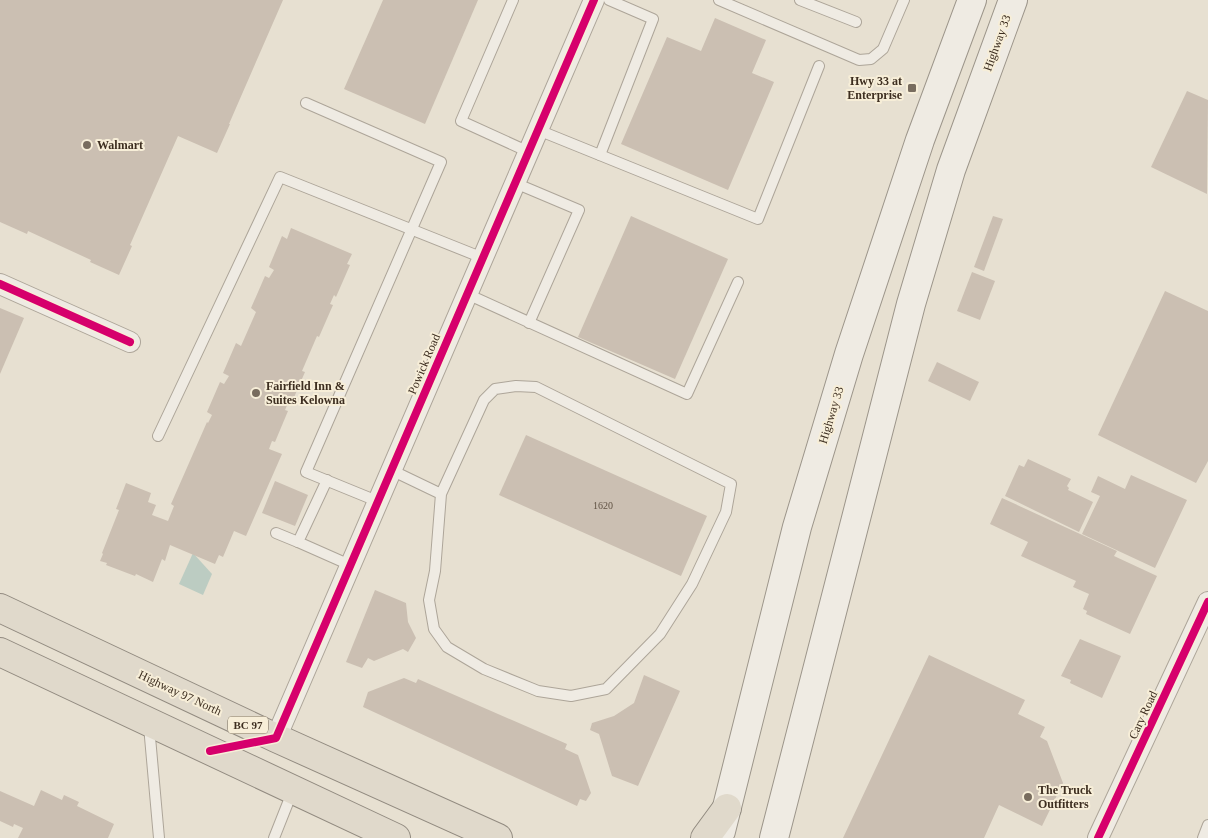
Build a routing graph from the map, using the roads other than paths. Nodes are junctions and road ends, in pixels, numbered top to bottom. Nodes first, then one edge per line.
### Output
1 (513, 0) edge
2 (594, 0) edge
3 (608, 0) edge
4 (719, 0) edge
5 (800, 0) edge
6 (904, 0) edge
7 (972, 0) edge
8 (1013, 0) edge
9 (856, 22) dead end
10 (819, 66) dead end
11 (306, 103) dead end
12 (538, 130) junction
13 (528, 152) junction
14 (600, 155) junction
15 (515, 182) junction
16 (412, 230) junction
17 (483, 258) junction
18 (738, 282) dead end
19 (0, 284) edge
20 (467, 294) junction
21 (529, 323) junction
22 (130, 342) dead end
23 (158, 436) dead end
24 (391, 470) junction
25 (327, 480) junction
26 (441, 494) junction
27 (377, 502) junction
28 (276, 533) dead end
29 (298, 542) junction
30 (350, 565) junction
31 (1208, 602) edge
32 (0, 608) edge
33 (0, 652) edge
34 (149, 723) junction
35 (276, 738) junction
36 (210, 750) junction
37 (293, 789) junction
38 (727, 808) junction
39 (1208, 825) edge
40 (159, 838) edge
41 (274, 838) edge
42 (396, 838) edge
43 (498, 838) edge
44 (705, 838) edge
45 (720, 838) edge
46 (774, 838) edge
47 (1098, 838) edge
48 (1203, 838) edge

1 - 13 lane
2 - 12 street, Powick Road
3 - 14 lane
4 - 6 lane
5 - 9 lane
7 - 38 main road, Highway 33
8 - 46 main road, Highway 33
10 - 14 lane
11 - 16 lane
12 - 13 street, Powick Road
12 - 14 lane
13 - 15 street, Powick Road
15 - 17 street, Powick Road
15 - 21 lane
16 - 17 lane
16 - 23 lane
16 - 25 lane
17 - 20 street, Powick Road
18 - 21 lane
19 - 22 street
20 - 21 lane
20 - 24 street, Powick Road
24 - 26 lane
24 - 27 street, Powick Road
25 - 27 lane
25 - 29 lane
26 - 26 lane
27 - 30 street, Powick Road
28 - 29 lane
29 - 30 lane
30 - 35 street, Powick Road
31 - 47 street, Cary Road
32 - 35 highway, Highway 97 North / BC 97
33 - 34 highway
34 - 36 highway
34 - 40 lane
35 - 36 highway
35 - 43 highway, Highway 97 North / BC 97
36 - 37 highway
37 - 41 lane
37 - 42 highway
38 - 44 highway
38 - 45 main road, Highway 33
39 - 48 lane

